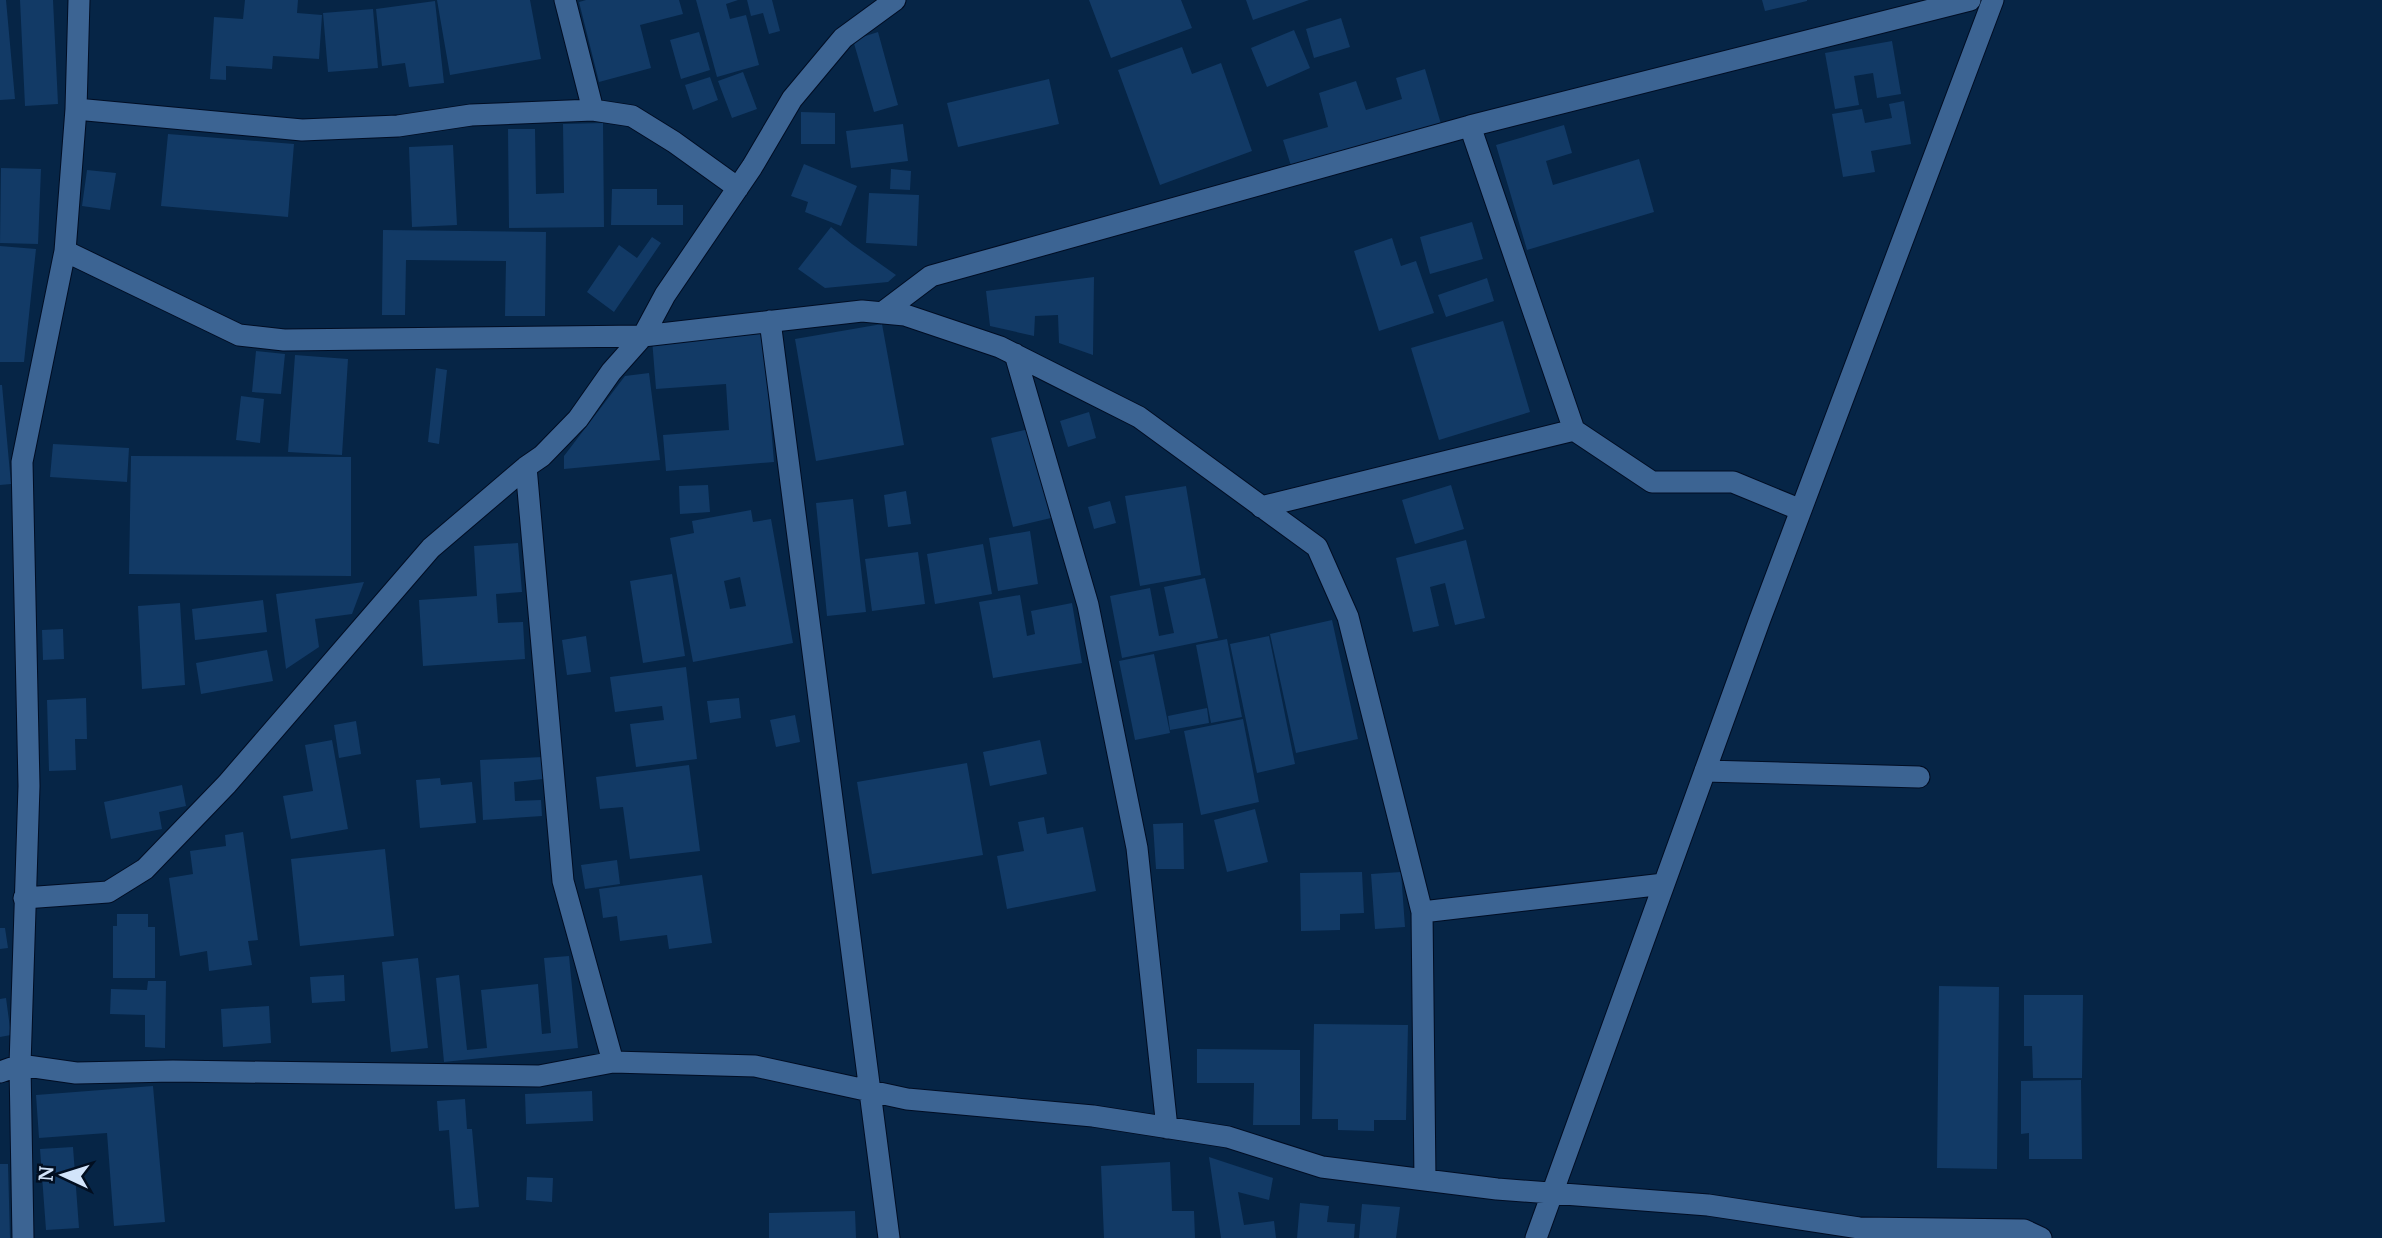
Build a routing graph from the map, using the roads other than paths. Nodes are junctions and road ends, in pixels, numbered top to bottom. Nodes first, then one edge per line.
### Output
1 (79, 0) edge
2 (565, 0) edge
3 (895, 0) edge
4 (1970, 0) edge
5 (1993, 0) edge
6 (76, 109) junction
7 (593, 110) junction
8 (1470, 126) junction
9 (738, 188) junction
10 (65, 251) junction
11 (883, 313) junction
12 (771, 321) junction
13 (643, 336) junction
14 (1015, 354) junction
15 (1574, 430) junction
16 (526, 467) junction
17 (1261, 506) junction
18 (1801, 510) junction
19 (1704, 771) junction
20 (1919, 777) dead end
21 (1664, 884) junction
22 (24, 898) junction
23 (1422, 912) junction
24 (613, 1062) junction
25 (20, 1065) junction
26 (0, 1072) edge
27 (870, 1091) junction
28 (1167, 1128) junction
29 (1424, 1180) junction
30 (1552, 1194) junction
31 (23, 1238) edge
32 (889, 1238) edge
33 (1536, 1238) edge
34 (2041, 1238) edge

1 - 6 street
2 - 7 street
3 - 9 street
4 - 8 street
5 - 18 street
6 - 7 street
6 - 10 street
7 - 9 street
8 - 11 street
8 - 15 street
9 - 13 street
10 - 13 street
10 - 22 street
11 - 12 street
11 - 14 street
12 - 13 street
12 - 27 street
13 - 16 street
14 - 17 street
14 - 28 street
15 - 17 street
15 - 18 street
16 - 22 street
16 - 24 street
17 - 23 street
18 - 19 street
19 - 20 street
19 - 21 street
21 - 23 street
21 - 30 street
22 - 25 street
23 - 29 street
24 - 25 street
24 - 27 street
25 - 26 street
25 - 31 street
27 - 28 street
27 - 32 street
28 - 29 street
29 - 30 street
30 - 33 street
30 - 34 street

